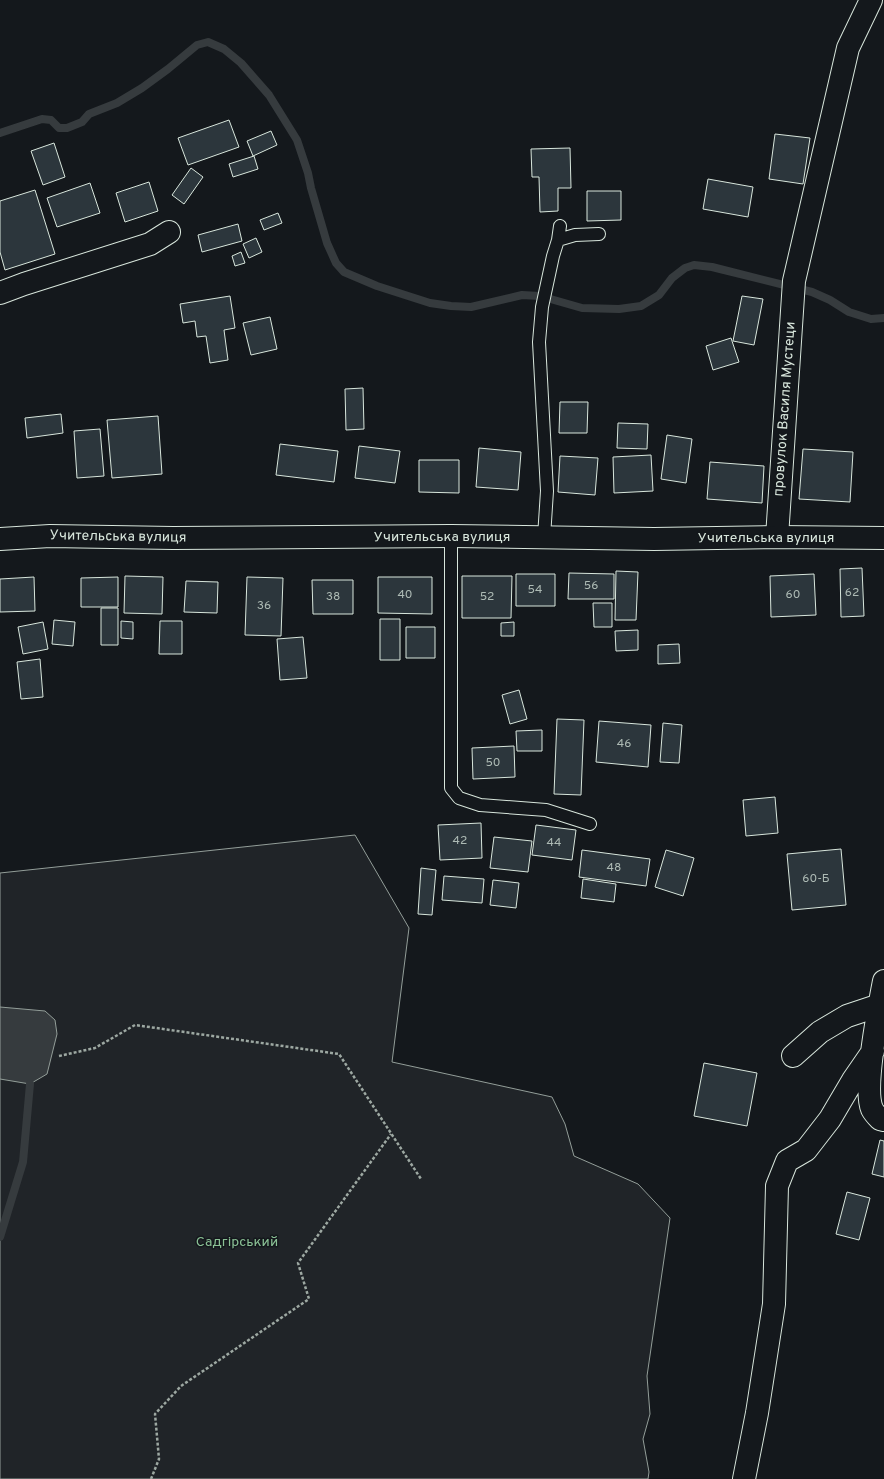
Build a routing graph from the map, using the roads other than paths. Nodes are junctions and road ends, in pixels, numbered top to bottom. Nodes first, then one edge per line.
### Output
1 (871, 0) edge
2 (560, 226) dead end
3 (168, 232) dead end
4 (599, 234) dead end
5 (558, 240) junction
6 (0, 293) edge
7 (451, 536) junction
8 (544, 537) junction
9 (777, 537) junction
10 (884, 538) edge
11 (0, 539) edge
12 (590, 824) dead end
13 (884, 981) edge
14 (880, 1005) junction
15 (873, 1050) junction
16 (793, 1056) dead end
17 (884, 1120) edge
18 (744, 1479) edge

1 - 9 street, провулок Василя Мустеци
2 - 5 lane
3 - 6 street
4 - 5 lane
5 - 8 lane
7 - 8 street, Учительська вулиця
7 - 11 street, Учительська вулиця
7 - 12 lane
8 - 9 street, Учительська вулиця
9 - 10 street, Учительська вулиця
13 - 14 street
14 - 15 street
14 - 16 street
15 - 17 street
15 - 18 street

